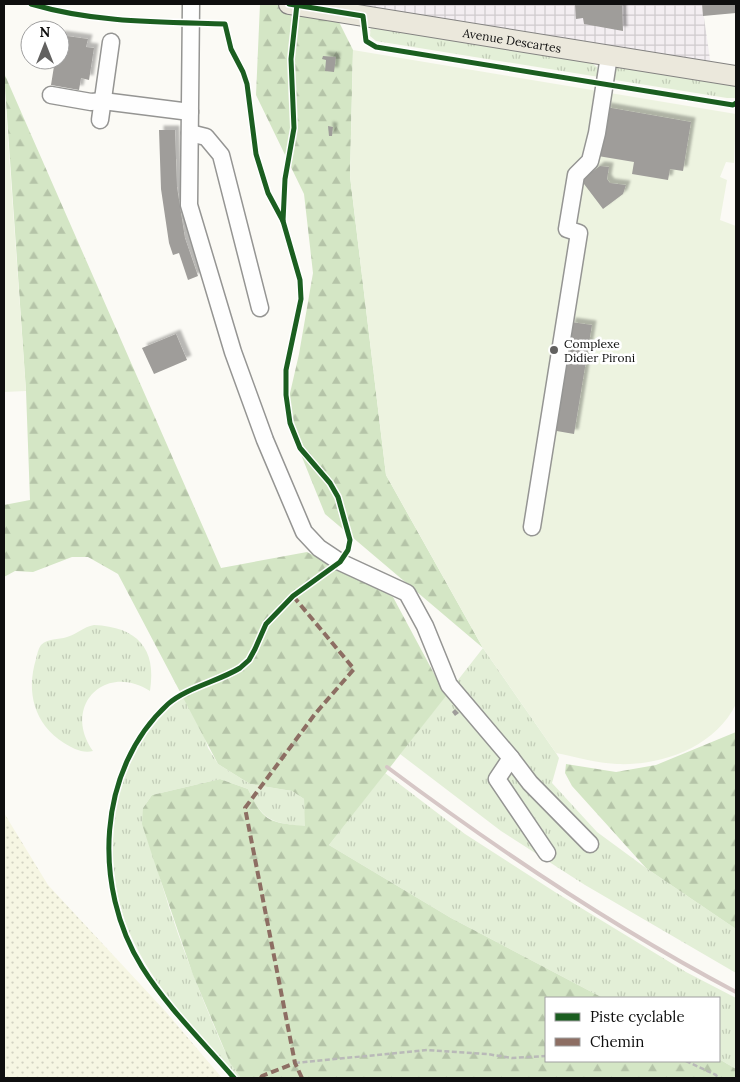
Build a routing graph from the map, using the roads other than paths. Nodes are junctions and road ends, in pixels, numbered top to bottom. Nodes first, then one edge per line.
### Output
1 (191, 4) edge
2 (289, 4) edge
3 (111, 42) dead end
4 (608, 56) junction
5 (736, 76) edge
6 (51, 95) dead end
7 (103, 101) junction
8 (190, 112) junction
9 (100, 120) dead end
10 (190, 133) junction
11 (260, 308) dead end
12 (532, 527) dead end
13 (511, 758) junction
14 (590, 844) dead end
15 (547, 854) dead end

1 - 8 lane
2 - 4 main road, Avenue Descartes
3 - 7 lane
4 - 5 main road, Avenue Descartes
4 - 12 lane
6 - 7 lane
7 - 8 lane
7 - 9 lane
8 - 10 lane
10 - 11 lane
10 - 13 lane
13 - 14 lane
13 - 15 lane

